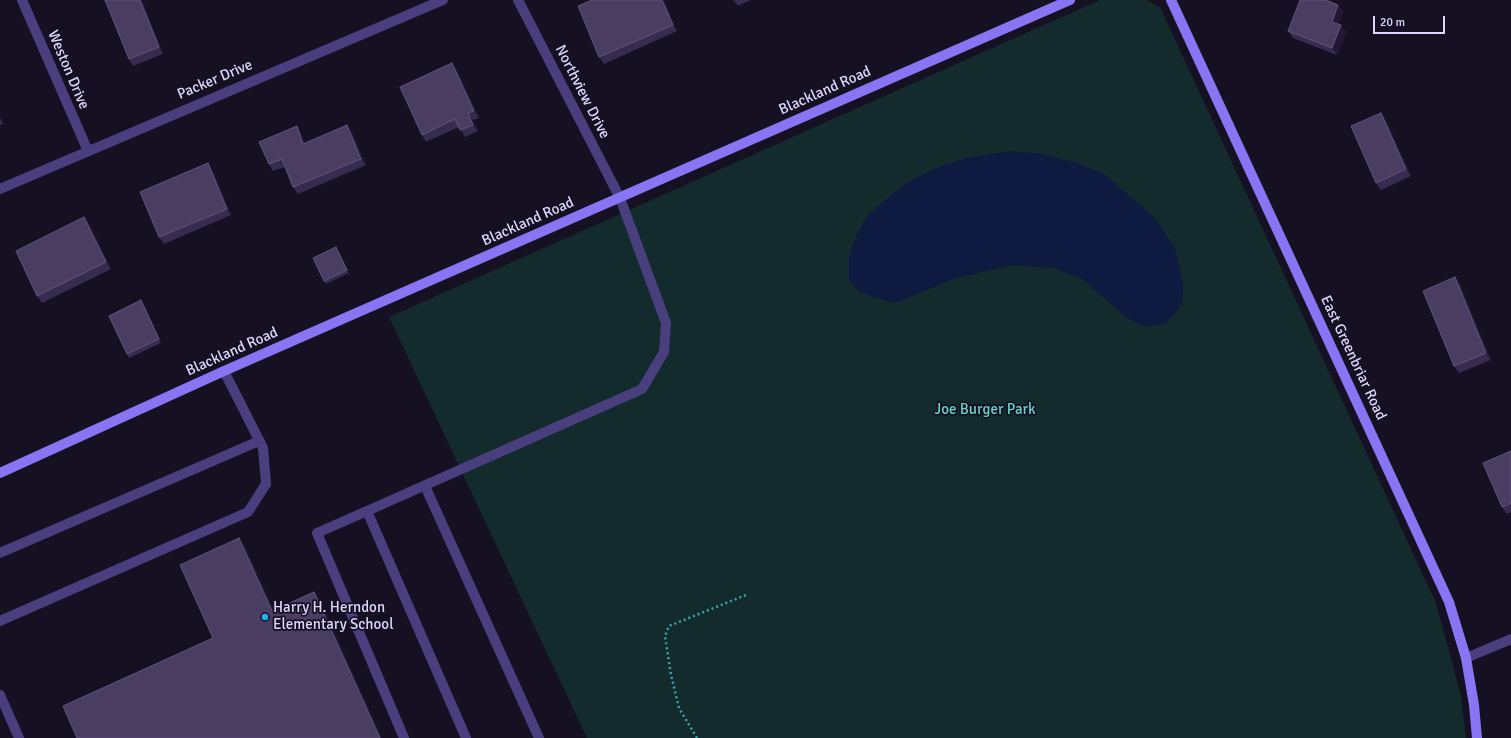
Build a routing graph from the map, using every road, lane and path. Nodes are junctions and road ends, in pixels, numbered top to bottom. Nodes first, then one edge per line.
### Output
1 (22, 0) edge
2 (443, 0) edge
3 (518, 0) edge
4 (1070, 0) edge
5 (1171, 0) edge
6 (88, 151) junction
7 (0, 189) edge
8 (620, 198) junction
9 (224, 371) junction
10 (259, 440) junction
11 (0, 473) edge
12 (425, 486) junction
13 (367, 511) junction
14 (0, 553) edge
15 (746, 594) dead end
16 (0, 621) edge
17 (1511, 639) edge
18 (1466, 658) junction
19 (0, 695) edge
20 (19, 738) edge
21 (404, 738) edge
22 (466, 738) edge
23 (539, 738) edge
24 (697, 738) edge
25 (1477, 738) edge

1 - 6 street, Weston Drive
2 - 6 street, Packer Drive
3 - 8 street, Northview Drive
4 - 8 street, Blackland Road
5 - 18 street, East Greenbriar Road
6 - 7 street, Packer Drive
8 - 9 street, Blackland Road
8 - 12 street, Northview Drive
9 - 10 street
9 - 11 street, Blackland Road
10 - 14 street
10 - 16 street
12 - 13 street, Northview Drive
12 - 23 street
13 - 21 street, Northview Drive
13 - 22 street
15 - 24 path
17 - 18 street
18 - 25 street, East Greenbriar Road
19 - 20 street

